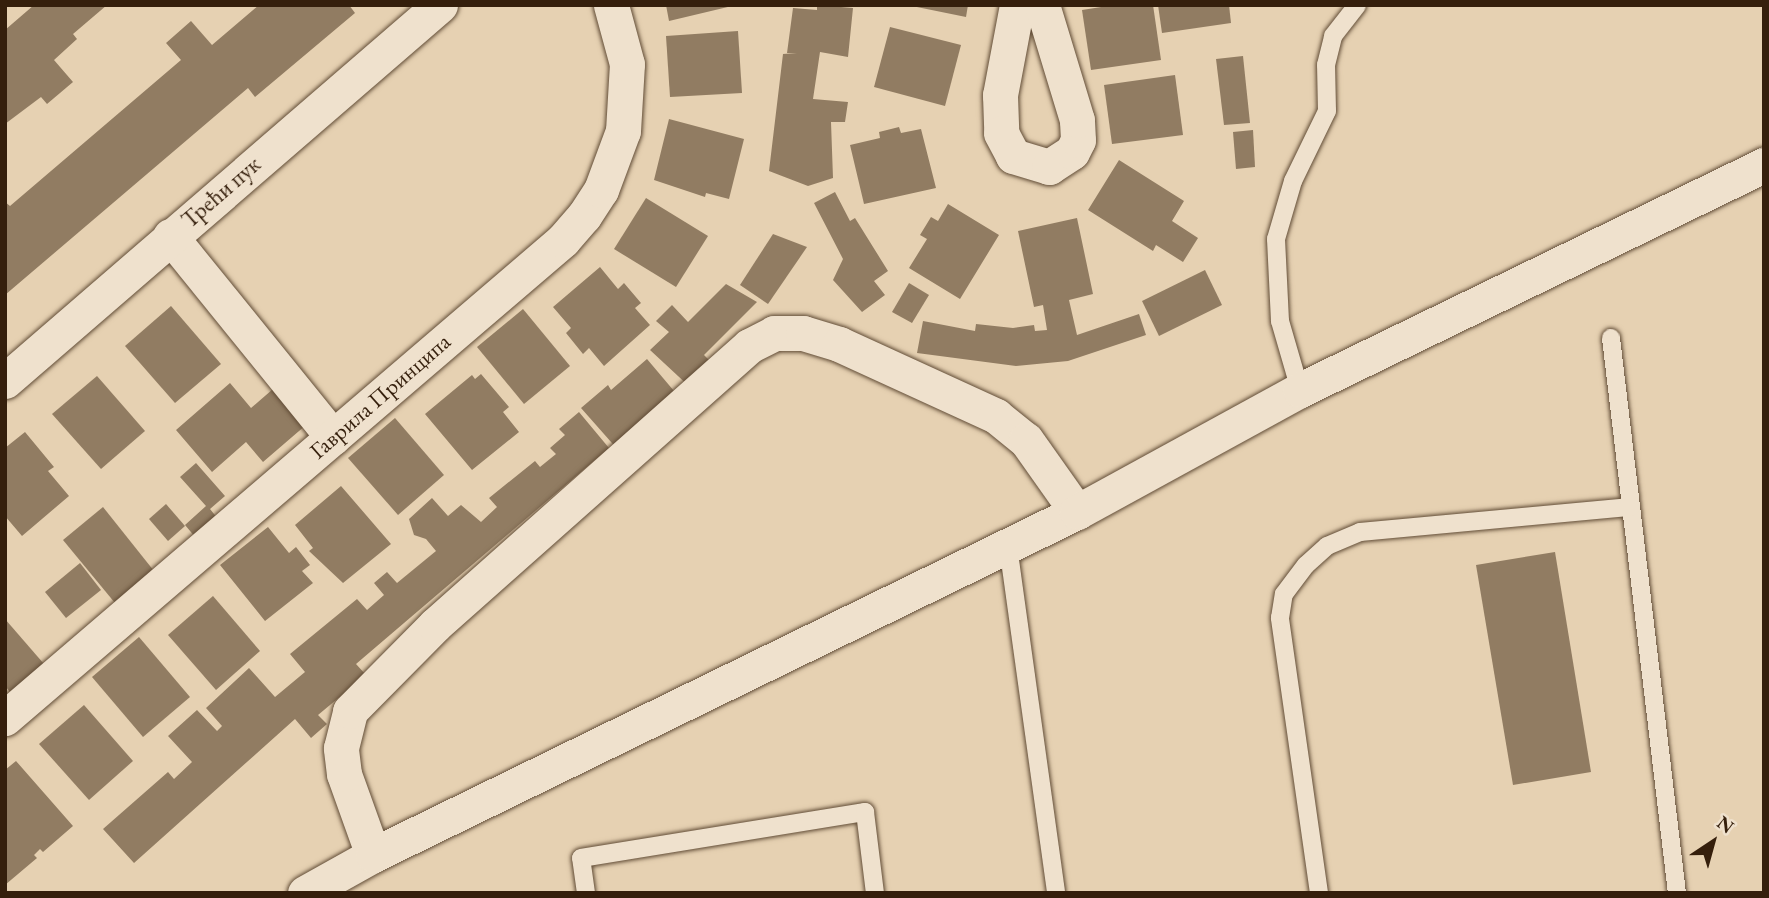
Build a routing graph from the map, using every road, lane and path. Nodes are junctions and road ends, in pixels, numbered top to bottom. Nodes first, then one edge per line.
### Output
1 (439, 5) edge
2 (611, 5) edge
3 (1017, 5) edge
4 (1042, 5) edge
5 (1357, 5) edge
6 (1764, 165) edge
7 (170, 236) junction
8 (1611, 338) dead end
9 (5, 381) edge
10 (1300, 390) junction
11 (333, 437) junction
12 (1631, 507) junction
13 (1077, 512) junction
14 (1008, 545) junction
15 (5, 719) edge
16 (373, 855) junction
17 (305, 893) edge
18 (586, 893) edge
19 (875, 893) edge
20 (1056, 893) edge
21 (1320, 893) edge
22 (1678, 893) edge

1 - 7 street, Трећи пук
2 - 11 street, Гаврила Принципа
3 - 4 street
5 - 10 lane
6 - 10 street
7 - 9 street, Трећи пук
7 - 11 street
8 - 12 lane
10 - 13 street
11 - 15 street, Гаврила Принципа
12 - 21 lane
12 - 22 lane
13 - 14 street
13 - 16 street
14 - 16 street
14 - 20 lane
16 - 17 street
18 - 19 lane

